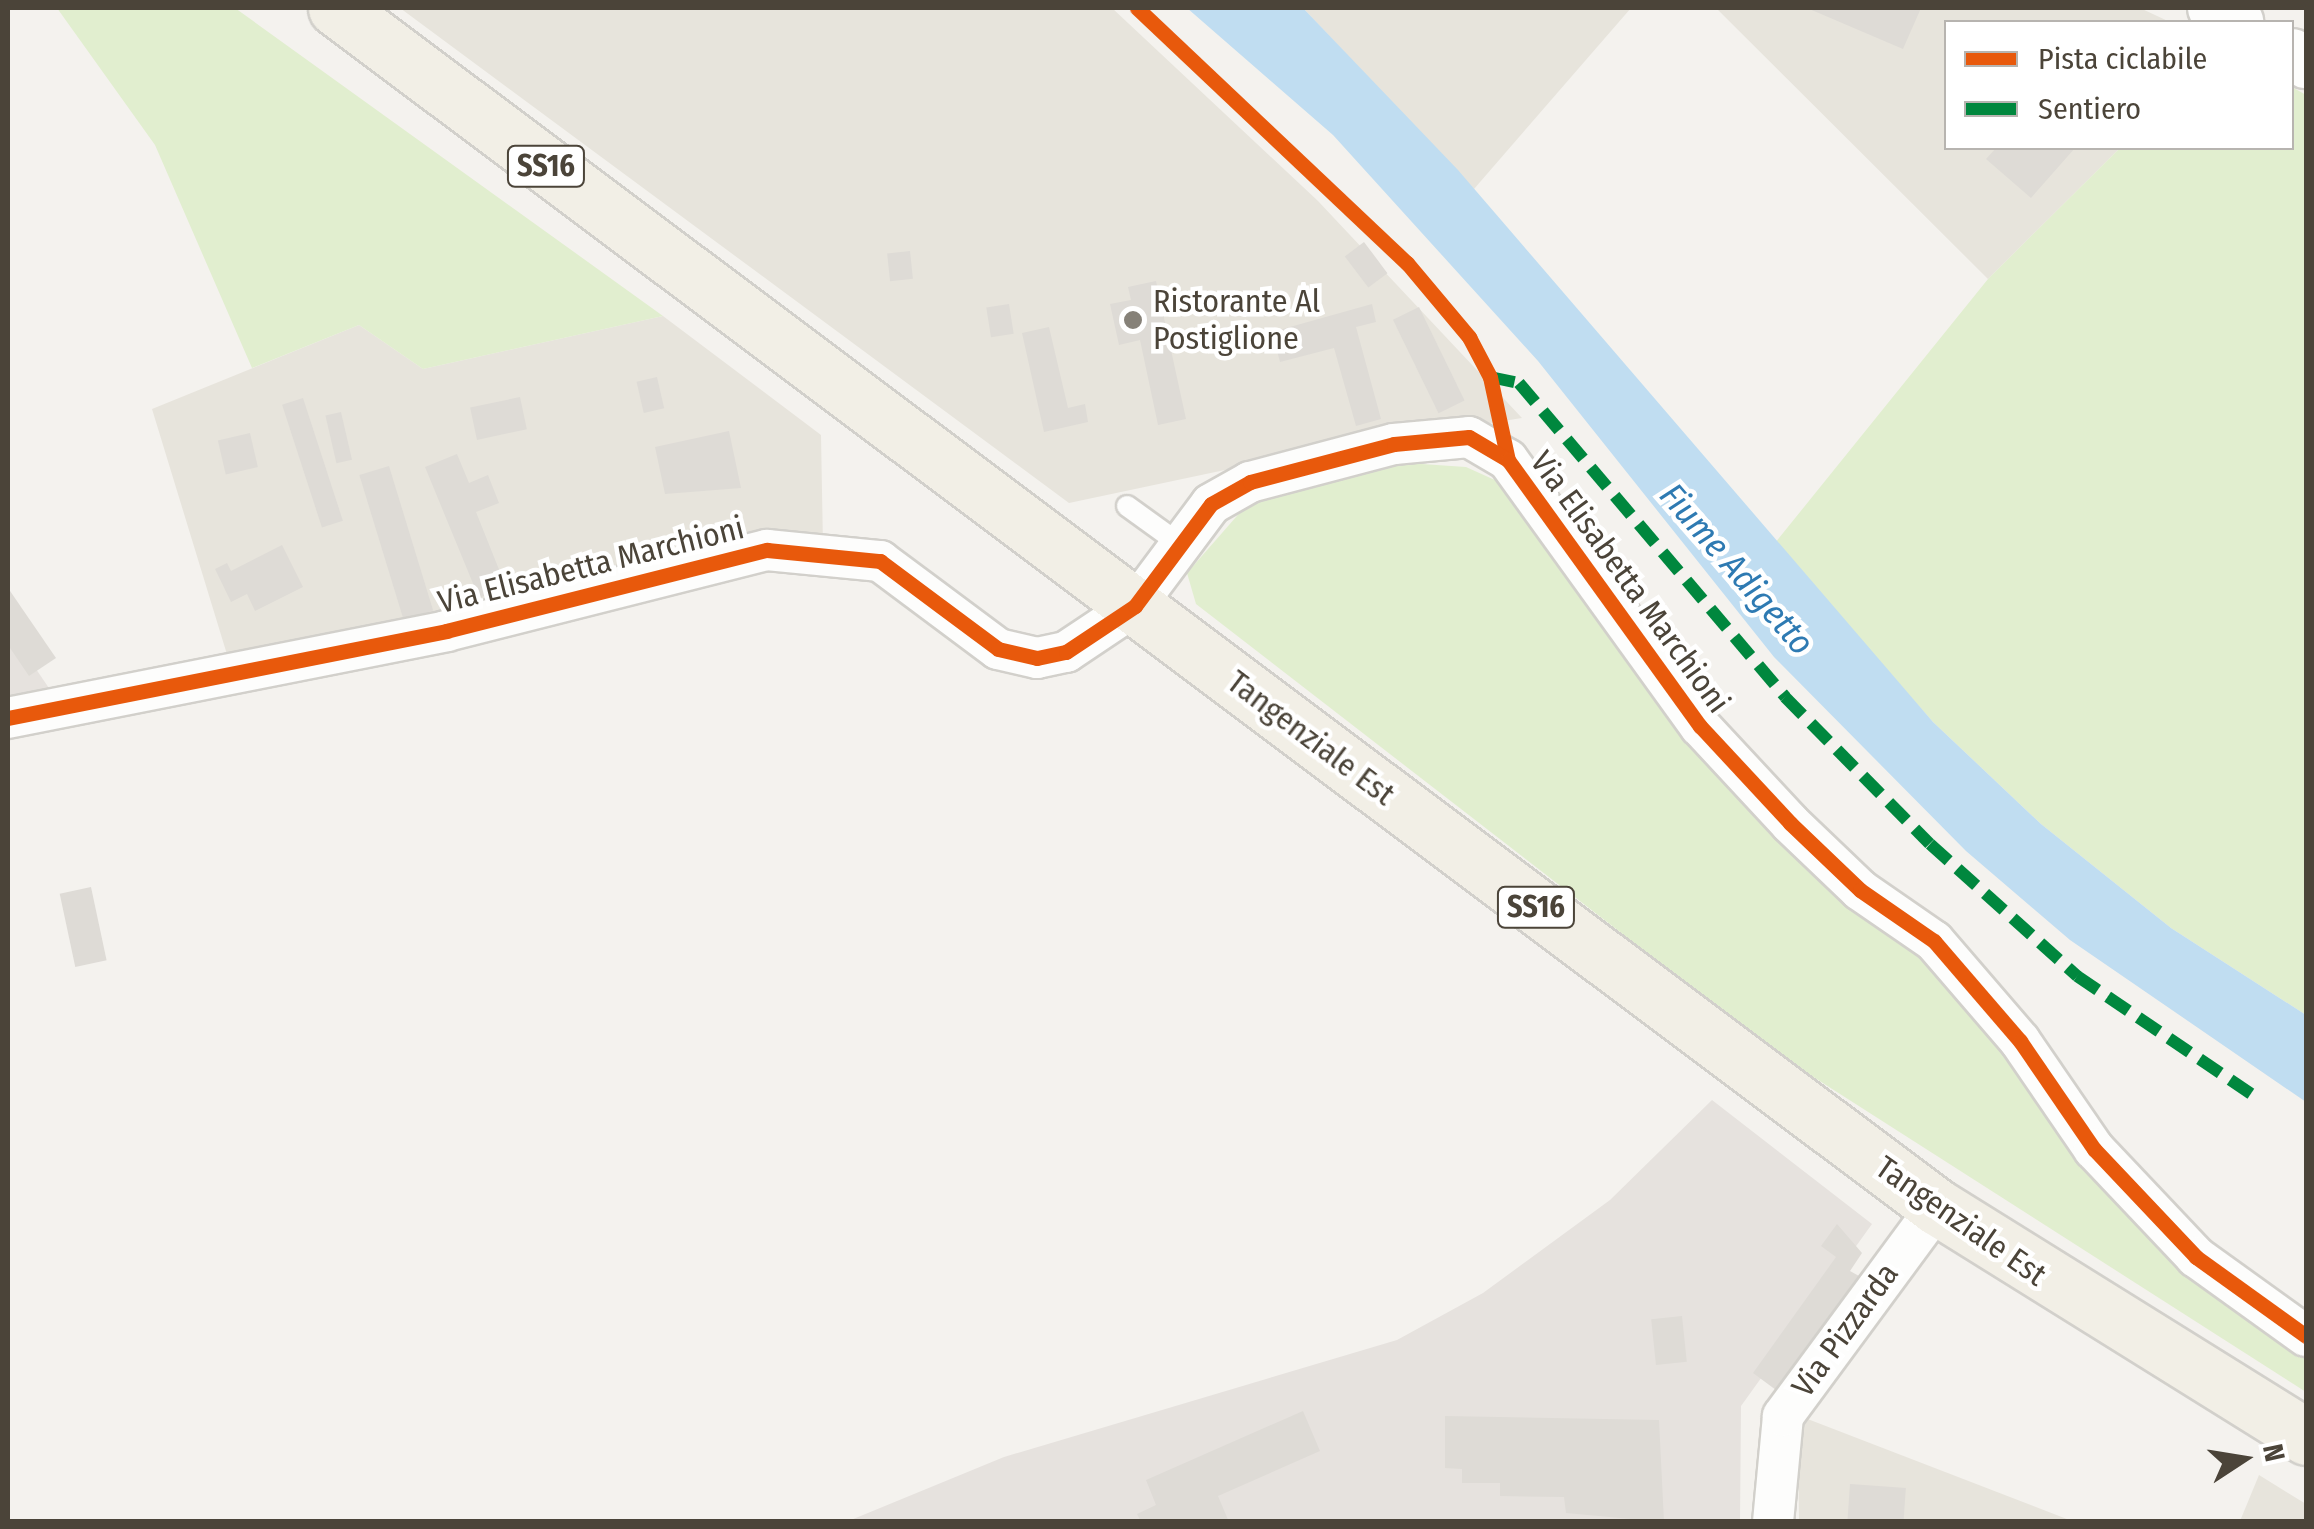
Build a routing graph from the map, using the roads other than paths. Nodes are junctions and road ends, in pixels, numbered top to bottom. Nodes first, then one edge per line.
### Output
1 (336, 8) edge
2 (1127, 506) dead end
3 (1177, 542) junction
4 (1135, 606) junction
5 (8, 718) edge
6 (1936, 1208) junction
7 (2306, 1336) edge
8 (2306, 1437) edge
9 (1773, 1522) edge

1 - 4 main road, Tangenziale Est / SS16
2 - 3 lane
3 - 4 street, Via Elisabetta Marchioni
3 - 7 street, Via Elisabetta Marchioni
4 - 5 street, Via Elisabetta Marchioni
4 - 6 main road, Tangenziale Est / SS16
6 - 8 main road, Tangenziale Est / SS16
6 - 9 street, Via Pizzarda

